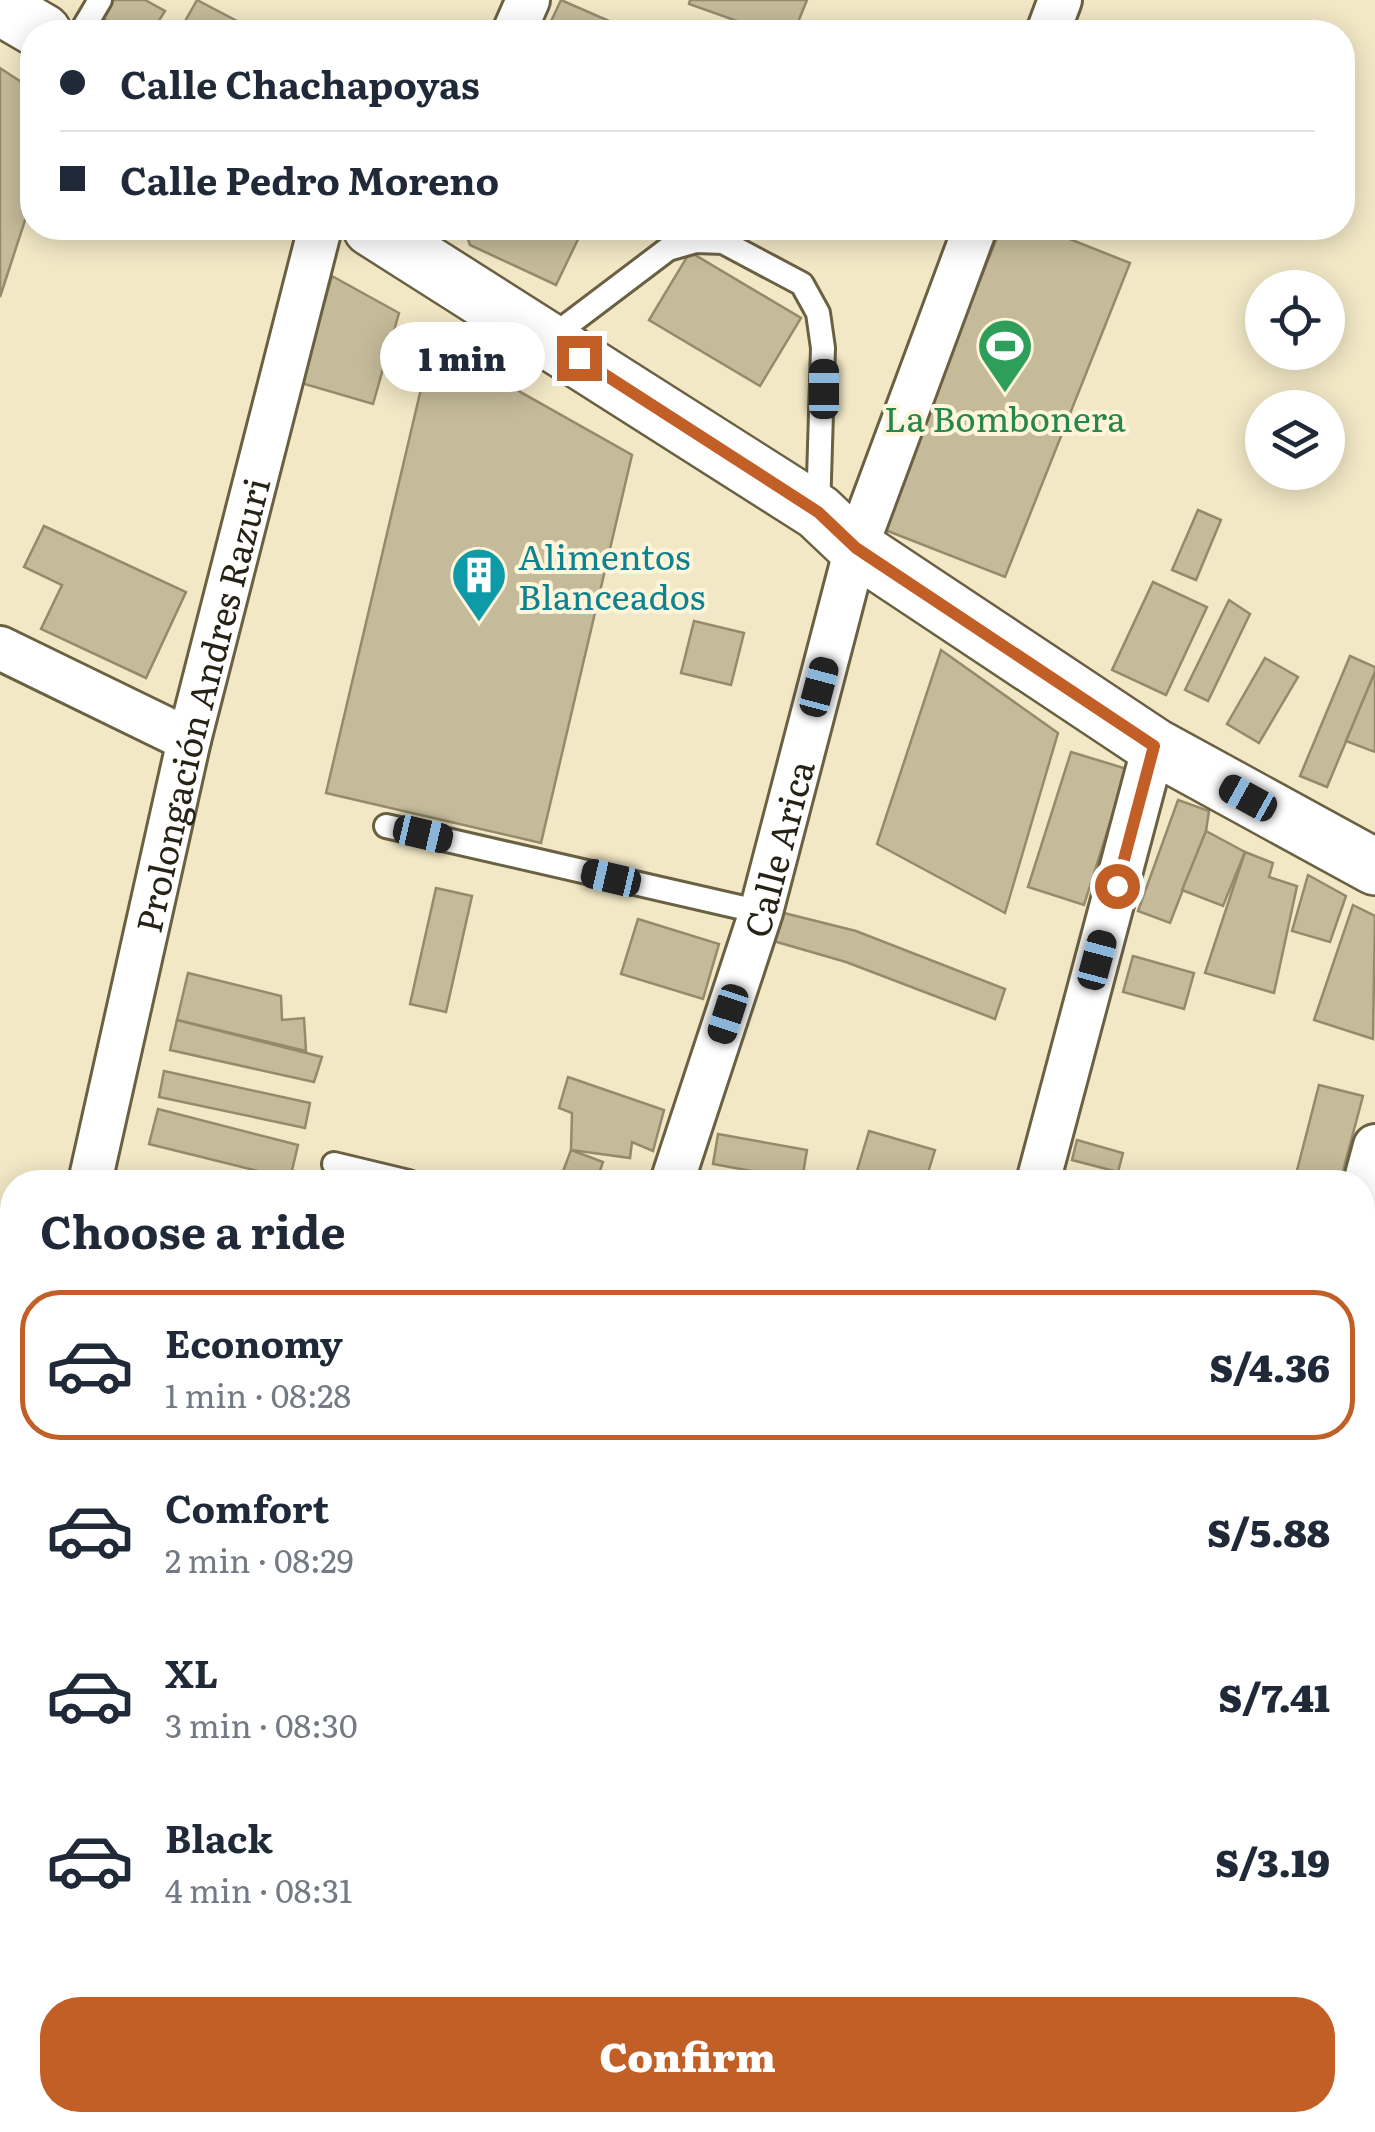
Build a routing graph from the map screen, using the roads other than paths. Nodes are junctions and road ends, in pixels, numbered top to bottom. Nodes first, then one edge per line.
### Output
1 (0, 7) edge
2 (23, 20) edge
3 (317, 240) edge
4 (970, 240) edge
5 (427, 243) edge
6 (549, 339) junction
7 (837, 530) junction
8 (0, 648) edge
9 (189, 740) junction
10 (1154, 746) junction
11 (386, 826) dead end
12 (1375, 867) edge
13 (761, 912) junction
14 (334, 1164) dead end
15 (93, 1170) edge
16 (359, 1170) edge
17 (676, 1170) edge
18 (1041, 1170) edge

1 - 2 main road
3 - 9 street, Prolongación Andres Razuri
4 - 7 street, Calle Arica
5 - 6 main road
6 - 7 main road
6 - 7 lane
7 - 10 main road
7 - 13 street, Calle Arica
8 - 9 street
9 - 15 street, Prolongación Andres Razuri
10 - 12 main road
10 - 18 street
11 - 13 lane
13 - 17 street, Calle Arica
14 - 16 lane

